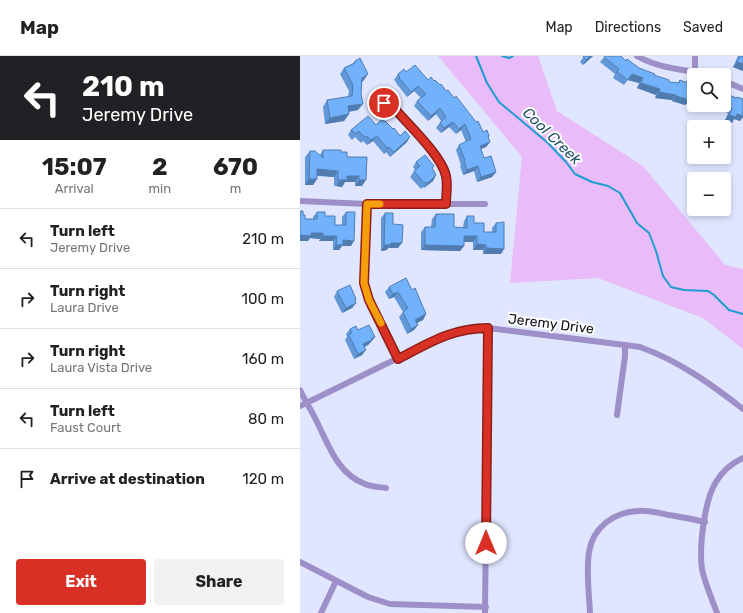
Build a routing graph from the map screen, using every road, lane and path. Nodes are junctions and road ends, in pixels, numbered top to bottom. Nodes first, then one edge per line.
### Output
1 (637, 56) edge
2 (695, 56) edge
3 (695, 68) edge
4 (687, 70) edge
5 (731, 84) edge
6 (743, 89) edge
7 (384, 103) dead end
8 (300, 201) edge
9 (367, 204) junction
10 (446, 204) junction
11 (485, 204) dead end
12 (488, 328) junction
13 (625, 344) junction
14 (398, 359) junction
15 (300, 390) edge
16 (307, 403) junction
17 (300, 406) edge
18 (743, 409) edge
19 (617, 415) dead end
20 (743, 458) edge
21 (386, 488) dead end
22 (705, 522) junction
23 (300, 562) edge
24 (336, 581) junction
25 (486, 610) edge
26 (321, 613) edge
27 (590, 613) edge
28 (717, 613) edge

1 - 4 street
2 - 3 street
5 - 6 street
7 - 10 street
8 - 9 street
9 - 10 street
9 - 14 street
10 - 11 street
12 - 13 street, Jeremy Drive
12 - 14 street, Jeremy Drive
12 - 25 street
13 - 18 street, Jeremy Drive
13 - 19 street
14 - 16 street, Jeremy Drive
15 - 16 street
16 - 17 street, Jeremy Drive
16 - 21 street
20 - 22 street
22 - 27 street
22 - 28 street
23 - 24 street
24 - 25 street
24 - 26 street

